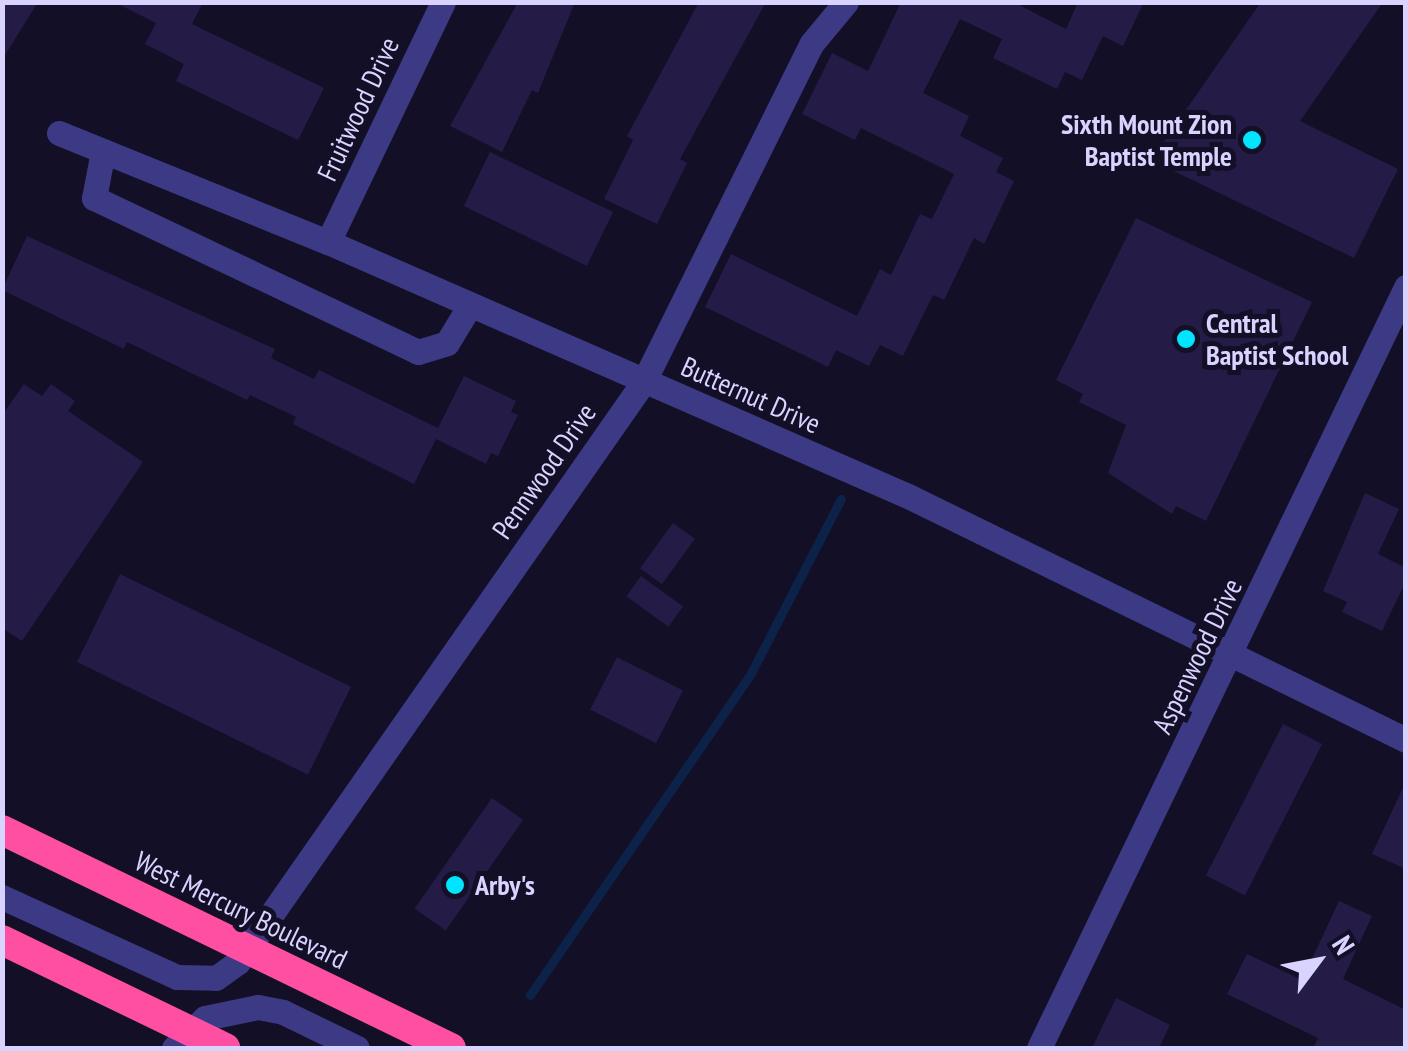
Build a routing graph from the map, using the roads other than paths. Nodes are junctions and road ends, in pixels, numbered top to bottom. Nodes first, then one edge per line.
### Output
1 (442, 2) edge
2 (846, 2) edge
3 (59, 133) dead end
4 (103, 150) junction
5 (328, 242) junction
6 (1406, 287) edge
7 (470, 304) junction
8 (644, 381) junction
9 (1232, 654) junction
10 (1406, 740) edge
11 (2, 830) edge
12 (2, 897) edge
13 (2, 940) edge
14 (249, 950) junction
15 (181, 1039) edge
16 (225, 1048) edge
17 (357, 1048) edge
18 (451, 1048) edge
19 (1040, 1048) edge

1 - 5 street, Fruitwood Drive
2 - 8 street, Pennwood Drive
3 - 4 street, Butternut Drive
4 - 5 street, Butternut Drive
4 - 7 street
5 - 7 street, Butternut Drive
6 - 9 street, Aspenwood Drive
7 - 8 street, Butternut Drive
8 - 9 street, Butternut Drive
8 - 14 street, Pennwood Drive
9 - 10 street, Butternut Drive
9 - 19 street, Aspenwood Drive
11 - 14 highway, West Mercury Boulevard
12 - 14 street, Pennwood Drive
13 - 15 highway
14 - 18 highway, West Mercury Boulevard
15 - 16 highway
15 - 17 street

